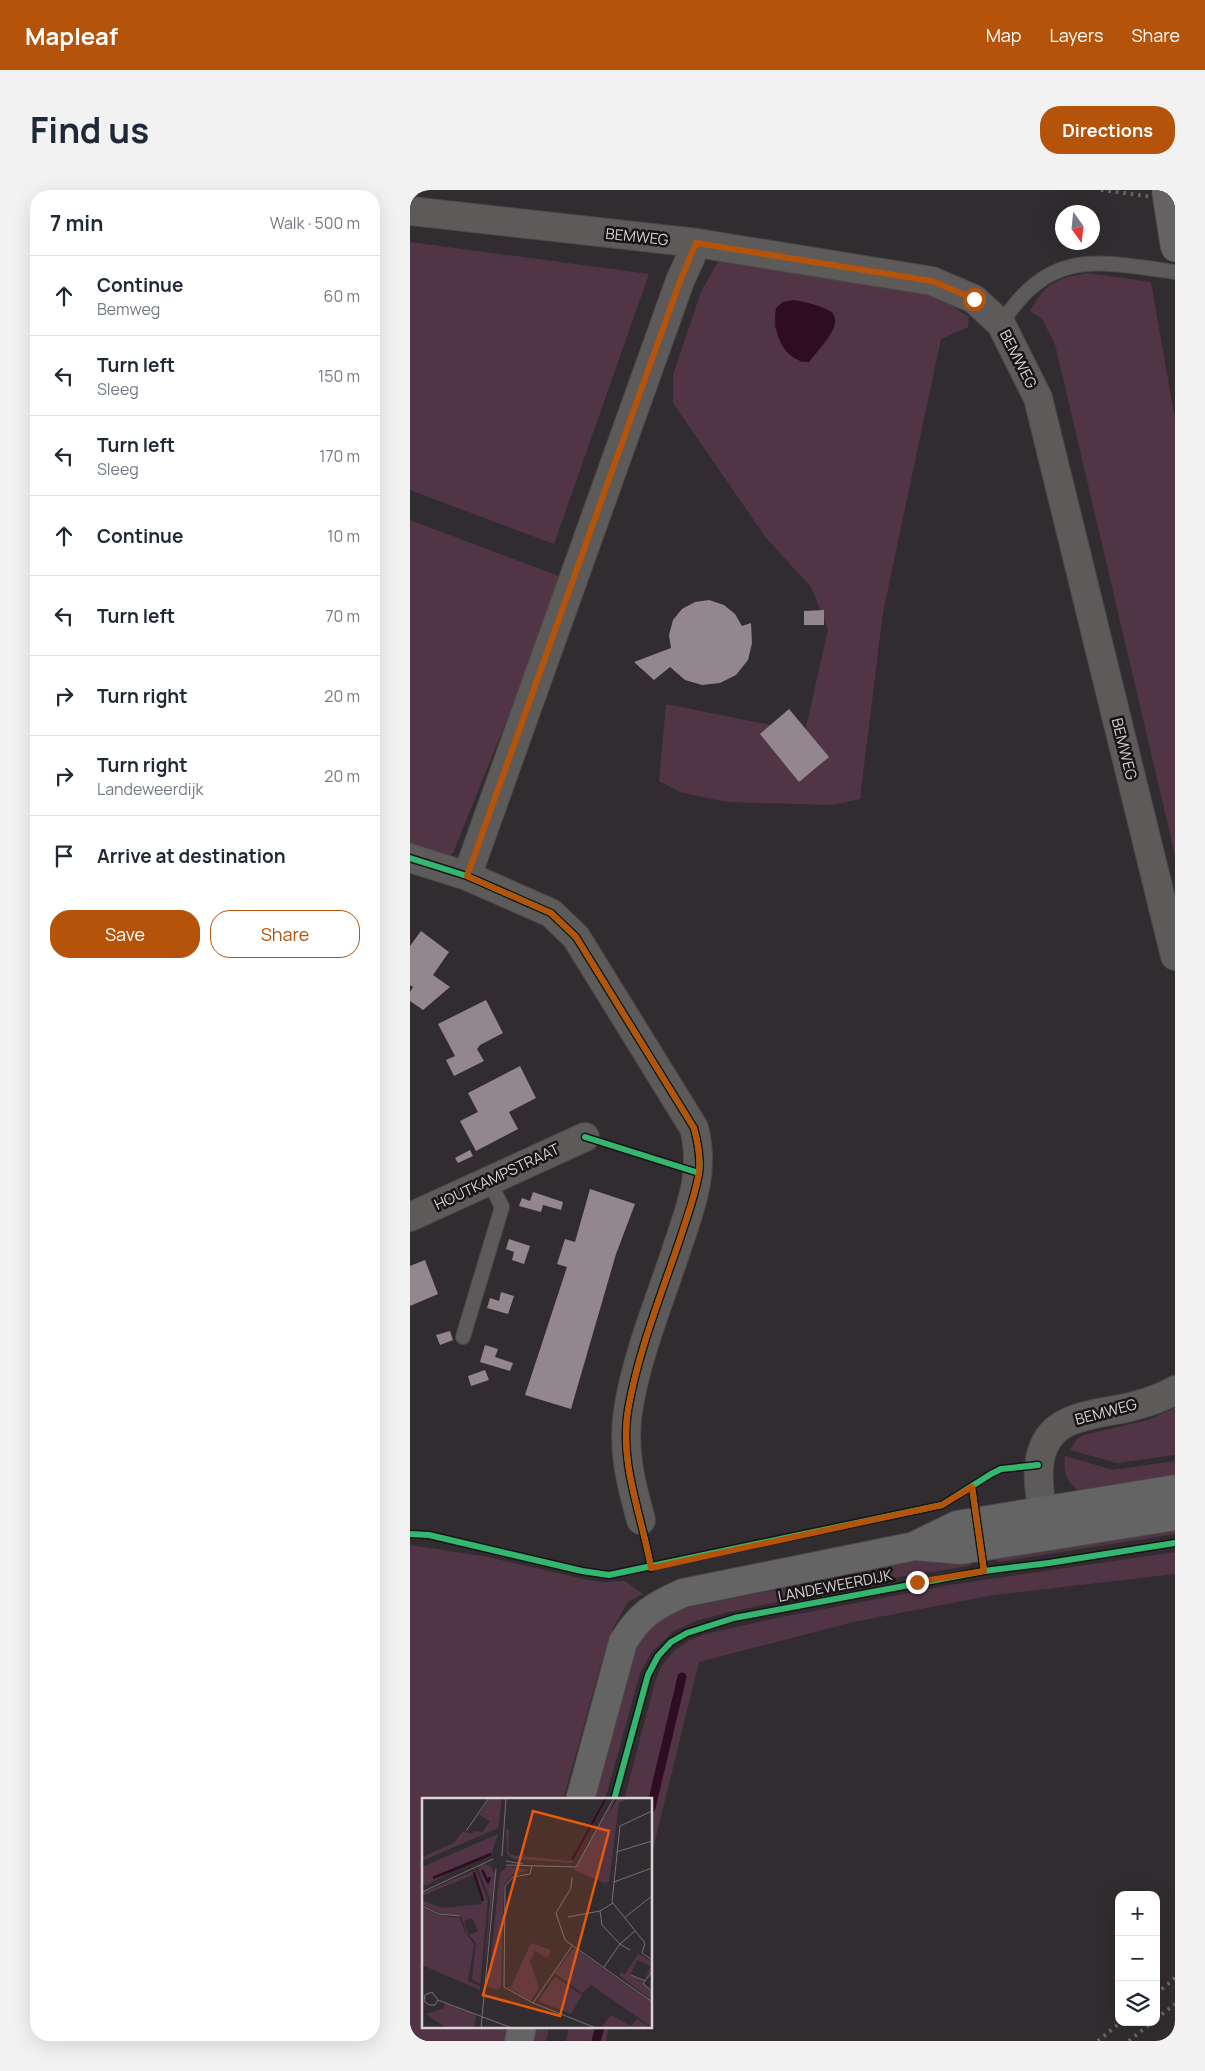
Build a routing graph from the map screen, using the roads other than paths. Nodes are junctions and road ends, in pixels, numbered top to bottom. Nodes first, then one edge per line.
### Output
1 (1166, 190) edge
2 (410, 211) edge
3 (696, 243) junction
4 (1175, 248) edge
5 (1175, 272) edge
6 (1001, 324) junction
7 (410, 858) edge
8 (467, 876) junction
9 (1175, 956) edge
10 (585, 1137) dead end
11 (489, 1181) junction
12 (410, 1217) edge
13 (463, 1337) dead end
14 (1175, 1390) edge
15 (1175, 1489) edge
16 (1175, 1516) edge
17 (640, 1520) dead end
18 (1045, 1522) junction
19 (581, 1798) edge
20 (522, 2028) edge
21 (519, 2041) edge

1 - 4 main road, bridge
2 - 3 street, BEMWEG
3 - 6 street, BEMWEG
3 - 8 street
5 - 6 lane
6 - 9 street, BEMWEG
7 - 8 street
8 - 17 street
10 - 11 street, HOUTKAMPSTRAAT
11 - 12 street, HOUTKAMPSTRAAT
11 - 13 lane
14 - 18 street, BEMWEG
15 - 18 street, LANDEWEERDIJK
16 - 18 street, LANDEWEERDIJK
18 - 19 street, LANDEWEERDIJK
20 - 21 street

